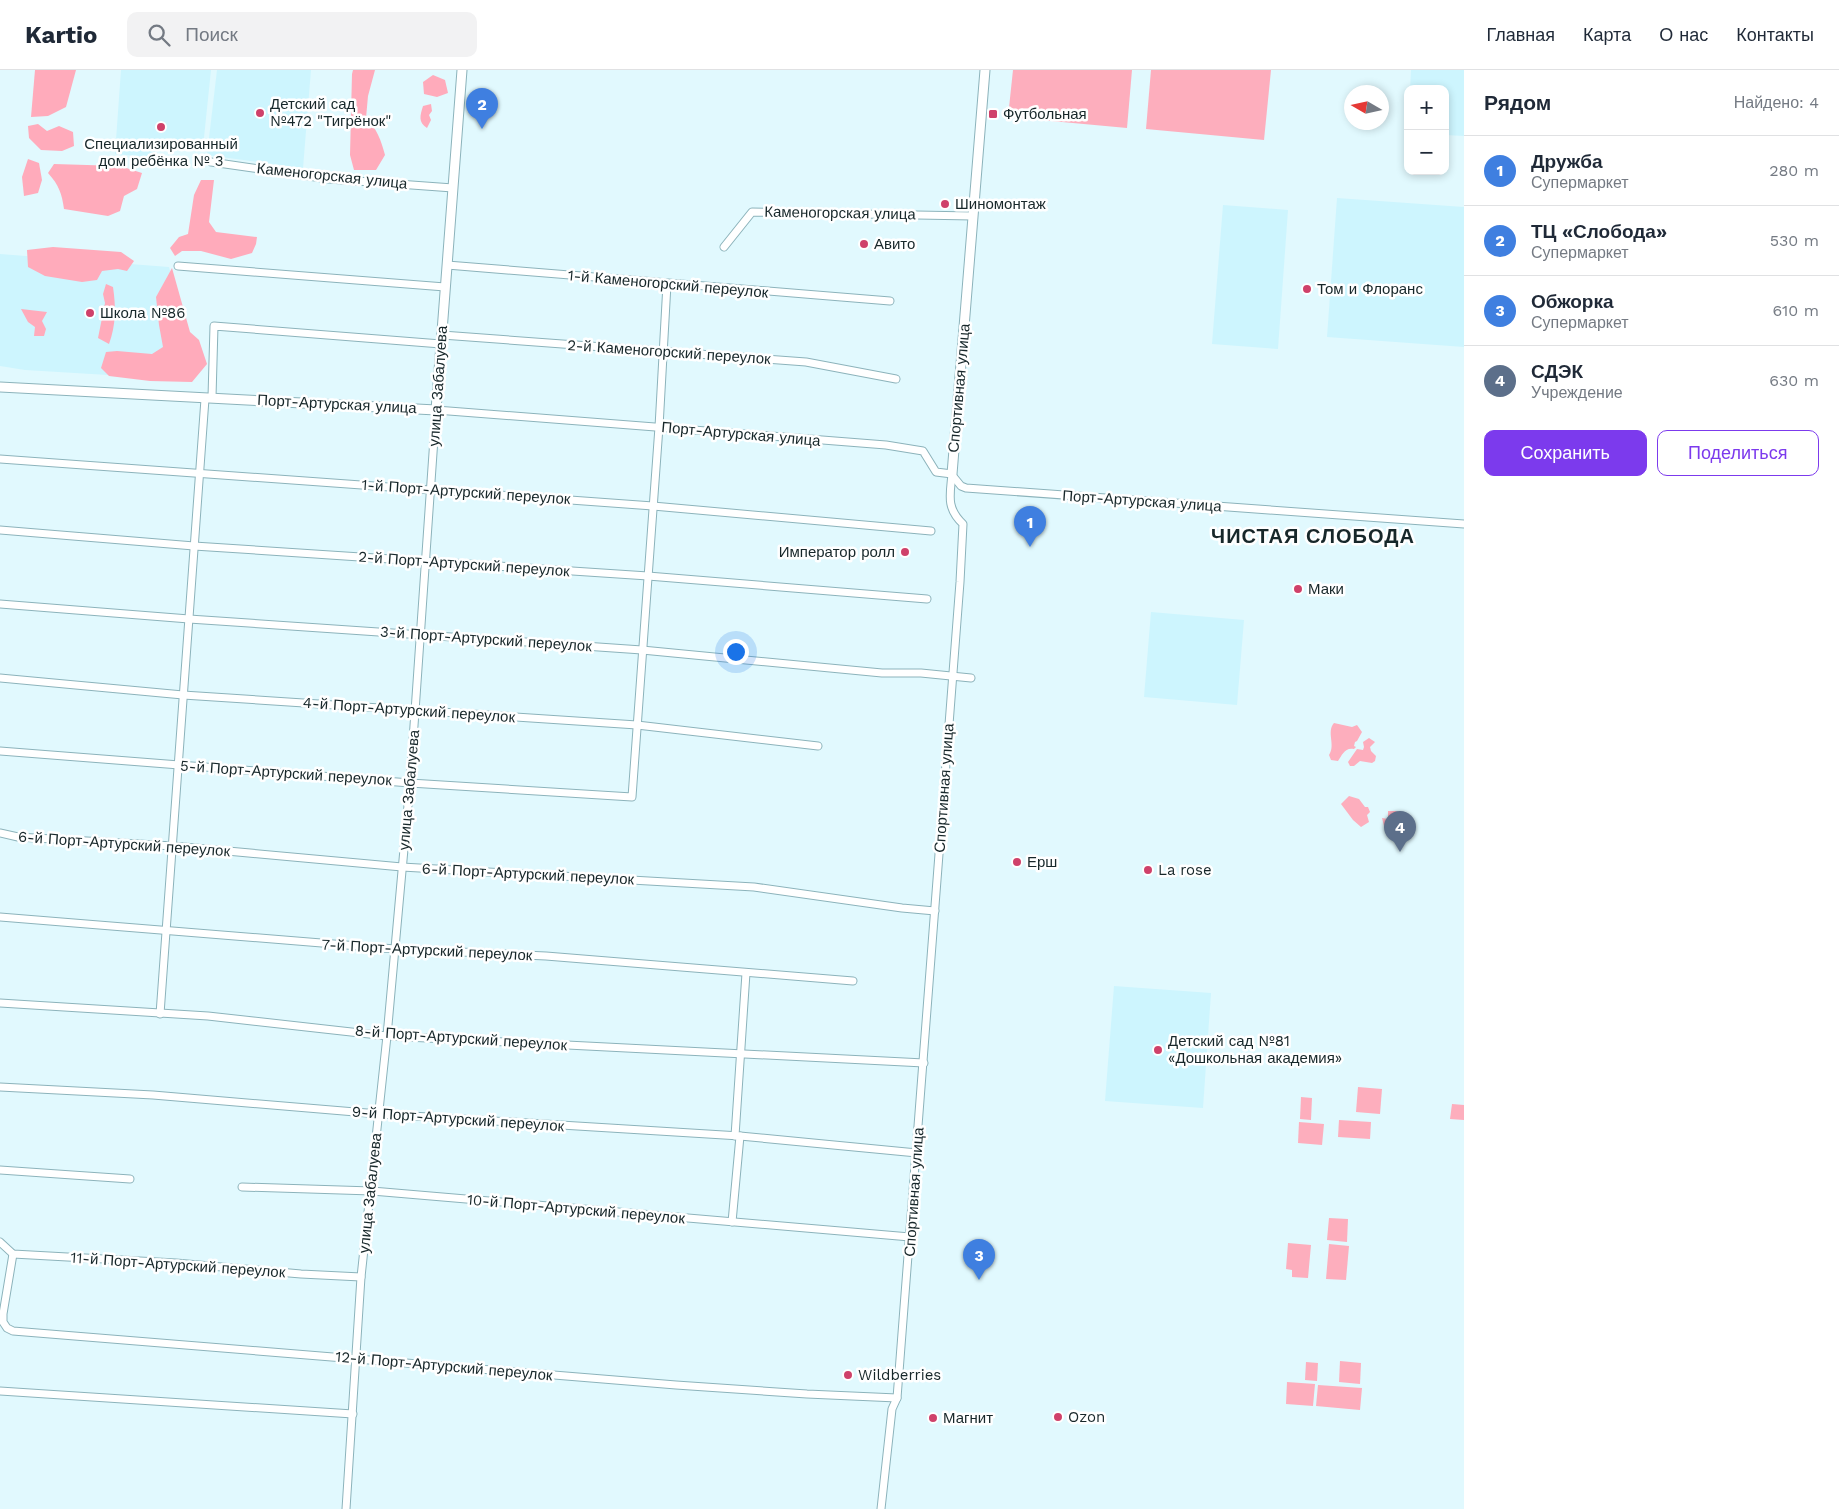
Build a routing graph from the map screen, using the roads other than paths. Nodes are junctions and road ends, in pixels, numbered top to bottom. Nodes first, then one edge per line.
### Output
1 (462, 70) edge
2 (985, 70) edge
3 (211, 162) dead end
4 (453, 188) junction
5 (973, 216) junction
6 (724, 246) dead end
7 (447, 265) junction
8 (178, 266) dead end
9 (667, 284) junction
10 (445, 287) junction
11 (890, 302) dead end
12 (441, 340) junction
13 (663, 353) junction
14 (896, 379) dead end
15 (0, 387) edge
16 (208, 398) junction
17 (436, 410) junction
18 (658, 427) junction
19 (0, 459) edge
20 (199, 473) junction
21 (952, 474) junction
22 (430, 489) junction
23 (653, 506) junction
24 (1464, 524) edge
25 (0, 530) edge
26 (931, 531) dead end
27 (194, 546) junction
28 (425, 561) junction
29 (648, 576) junction
30 (927, 599) dead end
31 (0, 604) edge
32 (189, 619) junction
33 (420, 635) junction
34 (642, 650) junction
35 (953, 677) junction
36 (0, 678) edge
37 (971, 678) dead end
38 (183, 695) junction
39 (415, 710) junction
40 (637, 725) junction
41 (818, 746) dead end
42 (0, 751) edge
43 (179, 765) junction
44 (410, 782) junction
45 (0, 833) edge
46 (172, 846) junction
47 (402, 867) junction
48 (935, 911) junction
49 (0, 917) edge
50 (167, 932) junction
51 (396, 949) junction
52 (746, 973) junction
53 (853, 981) dead end
54 (0, 1003) edge
55 (160, 1014) junction
56 (387, 1036) junction
57 (741, 1054) junction
58 (924, 1063) junction
59 (0, 1087) edge
60 (379, 1114) junction
61 (738, 1136) junction
62 (916, 1153) junction
63 (0, 1170) edge
64 (130, 1179) dead end
65 (242, 1187) dead end
66 (372, 1191) junction
67 (732, 1222) junction
68 (910, 1237) junction
69 (0, 1242) edge
70 (13, 1254) junction
71 (361, 1277) junction
72 (356, 1359) junction
73 (0, 1391) edge
74 (897, 1398) junction
75 (353, 1414) junction
76 (346, 1509) edge
77 (881, 1509) edge

1 - 4 street, улица Забалуева
2 - 5 street, Спортивная улица
3 - 4 street, Каменогорская улица
4 - 7 street, улица Забалуева
5 - 6 street, Каменогорская улица
5 - 21 street, Спортивная улица
7 - 9 street, 1-й Каменогорский переулок
7 - 10 street, улица Забалуева
8 - 10 street
9 - 11 street, 1-й Каменогорский переулок
9 - 13 street
10 - 12 street, улица Забалуева
12 - 13 street, 2-й Каменогорский переулок
12 - 16 street, 2-й Каменогорский переулок
12 - 17 street, улица Забалуева
13 - 14 street, 2-й Каменогорский переулок
13 - 18 street
15 - 16 street, Порт-Артурская улица
16 - 17 street, Порт-Артурская улица
16 - 20 street
17 - 18 street, Порт-Артурская улица
17 - 22 street, улица Забалуева
18 - 21 street, Порт-Артурская улица
18 - 23 street
19 - 20 street, 1-й Порт-Артурский переулок
20 - 22 street, 1-й Порт-Артурский переулок
20 - 27 street
21 - 24 street, Порт-Артурская улица
21 - 35 street, Спортивная улица
22 - 23 street, 1-й Порт-Артурский переулок
22 - 28 street, улица Забалуева
23 - 26 street, 1-й Порт-Артурский переулок
23 - 29 street
25 - 27 street, 2-й Порт-Артурский переулок
27 - 28 street, 2-й Порт-Артурский переулок
27 - 32 street
28 - 29 street, 2-й Порт-Артурский переулок
28 - 33 street, улица Забалуева
29 - 30 street, 2-й Порт-Артурский переулок
29 - 34 street
31 - 32 street, 3-й Порт-Артурский переулок
32 - 33 street, 3-й Порт-Артурский переулок
32 - 38 street
33 - 34 street, 3-й Порт-Артурский переулок
33 - 39 street, улица Забалуева
34 - 35 street, 3-й Порт-Артурский переулок
34 - 40 street
35 - 37 street, 3-й Порт-Артурский переулок
35 - 48 street, Спортивная улица
36 - 38 street, 4-й Порт-Артурский переулок
38 - 39 street, 4-й Порт-Артурский переулок
38 - 43 street
39 - 40 street, 4-й Порт-Артурский переулок
39 - 44 street, улица Забалуева
40 - 41 street, 4-й Порт-Артурский переулок
40 - 44 street, 5-й Порт-Артурский переулок
42 - 43 street, 5-й Порт-Артурский переулок
43 - 44 street, 5-й Порт-Артурский переулок
43 - 46 street
44 - 47 street, улица Забалуева
45 - 46 street, 6-й Порт-Артурский переулок
46 - 47 street, 6-й Порт-Артурский переулок
46 - 50 street
47 - 48 street, 6-й Порт-Артурский переулок
47 - 51 street, улица Забалуева
48 - 58 street, Спортивная улица
49 - 50 street, 7-й Порт-Артурский переулок
50 - 51 street, 7-й Порт-Артурский переулок
50 - 55 street
51 - 52 street, 7-й Порт-Артурский переулок
51 - 56 street, улица Забалуева
52 - 53 street, 7-й Порт-Артурский переулок
52 - 57 street
54 - 55 street, 8-й Порт-Артурский переулок
55 - 56 street, 8-й Порт-Артурский переулок
56 - 57 street, 8-й Порт-Артурский переулок
56 - 60 street, улица Забалуева
57 - 58 street, 8-й Порт-Артурский переулок
57 - 61 street
58 - 62 street, Спортивная улица
59 - 60 street, 9-й Порт-Артурский переулок
60 - 61 street, 9-й Порт-Артурский переулок
60 - 66 street, улица Забалуева
61 - 62 street, 9-й Порт-Артурский переулок
61 - 67 street
62 - 68 street, Спортивная улица
63 - 64 street
65 - 66 street, 10-й Порт-Артурский переулок
66 - 67 street, 10-й Порт-Артурский переулок
66 - 71 street, улица Забалуева
67 - 68 street, 10-й Порт-Артурский переулок
68 - 74 street, Спортивная улица
69 - 70 street
70 - 71 street, 11-й Порт-Артурский переулок
70 - 72 street, 12-й Порт-Артурский переулок
71 - 72 street, улица Забалуева
72 - 74 street, 12-й Порт-Артурский переулок
72 - 75 street, улица Забалуева
73 - 75 street
74 - 77 street, Спортивная улица
75 - 76 street, улица Забалуева

